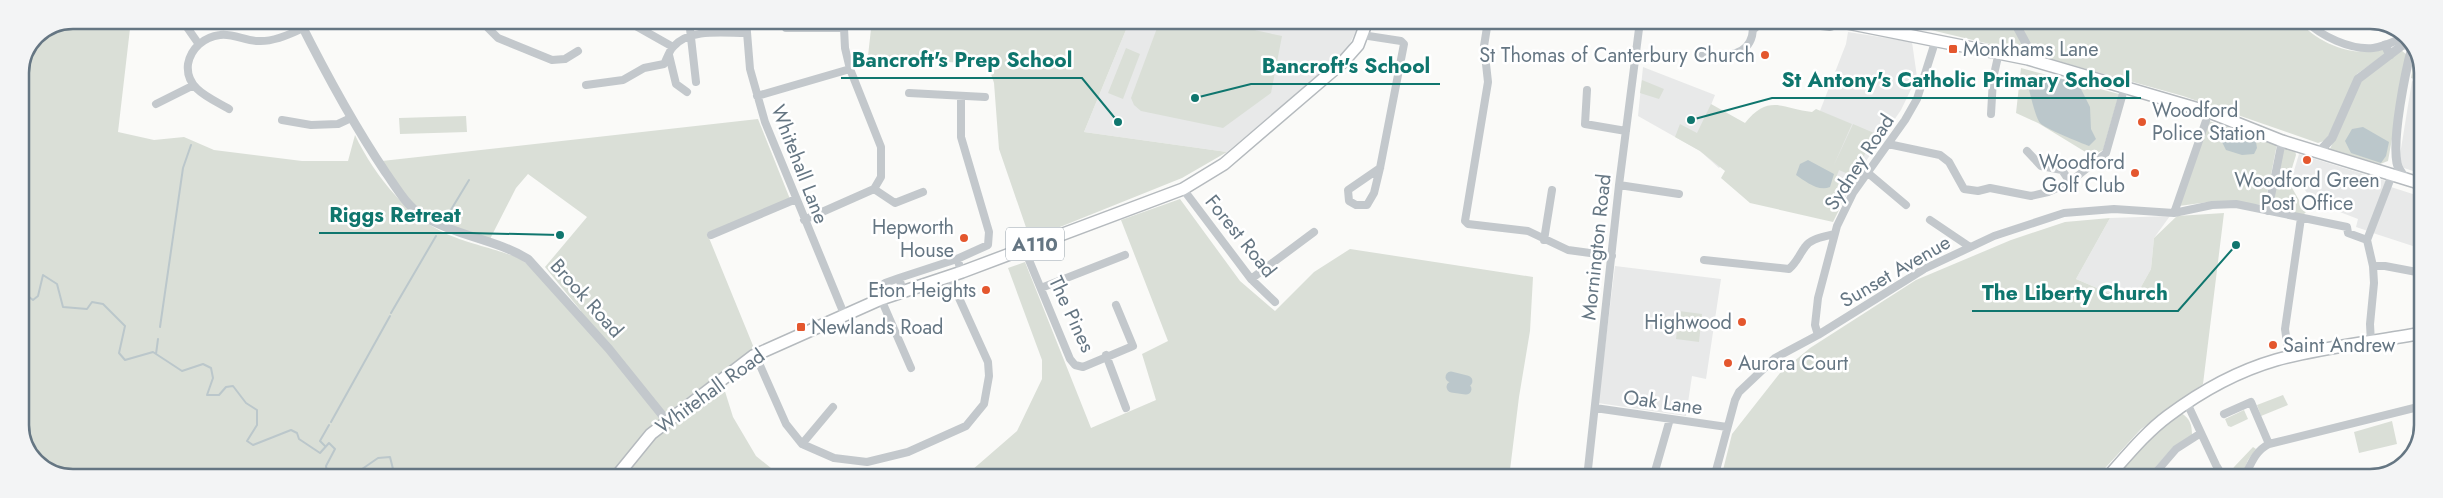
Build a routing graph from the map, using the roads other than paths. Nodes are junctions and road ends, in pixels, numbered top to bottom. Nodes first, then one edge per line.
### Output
1 (188, 29) edge
2 (296, 29) edge
3 (304, 29) edge
4 (489, 29) edge
5 (639, 29) edge
6 (691, 29) edge
7 (746, 29) edge
8 (844, 29) edge
9 (1364, 29) edge
10 (1487, 29) edge
11 (1639, 29) edge
12 (1882, 29) edge
13 (2018, 29) edge
14 (2316, 29) edge
15 (1754, 30) edge
16 (746, 33) junction
17 (1362, 35) junction
18 (692, 36) junction
19 (1936, 39) junction
20 (198, 43) junction
21 (2402, 43) edge
22 (2385, 45) junction
23 (2403, 45) edge
24 (673, 47) junction
25 (2406, 49) edge
26 (578, 51) dead end
27 (1999, 52) junction
28 (669, 55) junction
29 (2390, 55) junction
30 (1701, 56) dead end
31 (2028, 59) junction
32 (850, 69) junction
33 (696, 82) dead end
34 (586, 85) dead end
35 (192, 86) junction
36 (2125, 86) junction
37 (1587, 90) dead end
38 (686, 92) dead end
39 (909, 93) dead end
40 (757, 96) junction
41 (961, 96) junction
42 (984, 97) dead end
43 (156, 104) dead end
44 (229, 109) dead end
45 (2209, 112) junction
46 (1991, 114) dead end
47 (351, 118) junction
48 (282, 120) dead end
49 (1626, 131) junction
50 (2282, 141) junction
51 (1888, 144) junction
52 (2027, 151) dead end
53 (2319, 152) junction
54 (1380, 168) junction
55 (1868, 173) junction
56 (2392, 175) junction
57 (2406, 179) junction
58 (2070, 182) junction
59 (2414, 182) edge
60 (1619, 185) junction
61 (874, 189) junction
62 (1183, 189) junction
63 (1552, 190) dead end
64 (923, 192) dead end
65 (1680, 194) dead end
66 (796, 199) junction
67 (1906, 205) dead end
68 (2268, 211) junction
69 (2174, 213) junction
70 (2301, 218) junction
71 (804, 220) junction
72 (1930, 220) dead end
73 (1314, 232) dead end
74 (1834, 234) junction
75 (711, 235) dead end
76 (1544, 240) junction
77 (2367, 240) junction
78 (1970, 247) junction
79 (1024, 248) junction
80 (1126, 255) dead end
81 (1612, 256) junction
82 (957, 259) junction
83 (1704, 260) dead end
84 (2373, 266) junction
85 (2414, 271) edge
86 (962, 272) junction
87 (949, 276) junction
88 (899, 278) junction
89 (1251, 279) junction
90 (885, 283) dead end
91 (1041, 288) junction
92 (903, 291) junction
93 (881, 299) junction
94 (1275, 302) dead end
95 (1116, 305) dead end
96 (844, 314) junction
97 (1818, 335) junction
98 (2414, 335) edge
99 (2371, 343) junction
100 (1106, 355) junction
101 (753, 356) junction
102 (2289, 357) junction
103 (911, 368) dead end
104 (2187, 403) junction
105 (833, 407) dead end
106 (1126, 408) dead end
107 (1595, 408) junction
108 (2414, 408) edge
109 (2224, 414) dead end
110 (1670, 419) junction
111 (667, 421) junction
112 (1727, 427) junction
113 (2201, 433) junction
114 (802, 444) junction
115 (2269, 444) junction
116 (623, 469) edge
117 (1589, 469) edge
118 (1656, 469) edge
119 (1716, 469) edge
120 (2115, 469) edge
121 (2159, 469) edge
122 (2219, 469) edge
123 (2248, 469) edge

1 - 20 street
2 - 20 street
3 - 47 street, Brook Road
4 - 26 street
5 - 24 street
6 - 18 street
7 - 16 street, Whitehall Lane
8 - 32 street
9 - 17 main road, Whitehall Road / A110
10 - 76 street
11 - 49 street, Mornington Road
12 - 19 main road
13 - 31 street
14 - 22 street
15 - 30 street
16 - 18 street
16 - 40 street, Whitehall Lane
17 - 54 street
17 - 62 main road, Whitehall Road / A110
18 - 24 street
18 - 33 street
19 - 27 main road
19 - 51 street, Sydney Road
20 - 35 street
21 - 22 street
22 - 29 street
23 - 29 street
24 - 28 street
25 - 57 street
27 - 31 main road
27 - 46 street
28 - 34 street
28 - 38 street
29 - 53 street
31 - 36 main road
32 - 40 street
32 - 61 street
35 - 43 street
35 - 44 street
36 - 45 main road
36 - 58 street
37 - 49 street
39 - 41 street
40 - 66 street, Whitehall Lane
41 - 42 street
41 - 82 street
45 - 50 main road
45 - 69 street
47 - 48 street
47 - 111 street, Brook Road
49 - 60 street, Mornington Road
50 - 53 main road
50 - 68 street
51 - 55 street, Sydney Road
51 - 58 street
52 - 58 street
53 - 56 main road
54 - 54 street
55 - 67 street
55 - 74 street, Sydney Road
56 - 57 main road
56 - 77 street
57 - 59 main road
60 - 65 street
60 - 81 street, Mornington Road
61 - 64 street
61 - 71 street
62 - 79 main road, Whitehall Road / A110
62 - 89 street, Forest Road
63 - 76 street
66 - 71 street, Whitehall Lane
66 - 75 street
68 - 69 street, Sunset Avenue
68 - 70 street, Sunset Avenue
69 - 78 street, Sunset Avenue
70 - 77 street, Sunset Avenue
70 - 102 street
71 - 96 street, Whitehall Lane
72 - 78 street
73 - 89 street
74 - 83 street
74 - 97 street, Sydney Road
76 - 81 street
77 - 84 street
78 - 97 street, Sunset Avenue
79 - 86 main road, Whitehall Road / A110
79 - 91 street, The Pines
80 - 91 street
81 - 107 street, Mornington Road
82 - 86 street
82 - 88 street
84 - 85 street
84 - 99 street
86 - 87 main road, Whitehall Road / A110
87 - 92 main road, Whitehall Road / A110
87 - 114 street
88 - 90 street
88 - 92 street
89 - 94 street, Forest Road
91 - 100 street, The Pines
92 - 93 main road, Whitehall Road / A110
93 - 96 main road, Whitehall Road / A110
93 - 103 street
95 - 100 street, The Pines
96 - 101 main road, Whitehall Road / A110
97 - 112 street, Sunset Avenue
98 - 99 main road
99 - 102 main road
100 - 106 street, The Pines
101 - 111 main road, Whitehall Road / A110
101 - 114 street
102 - 104 main road
104 - 113 street
104 - 120 main road
105 - 114 street
107 - 110 street, Oak Lane
107 - 117 street, Mornington Road
108 - 115 street
109 - 115 street
110 - 112 street, Oak Lane
110 - 118 street
111 - 116 main road, Whitehall Road / A110
112 - 119 street, Sunset Avenue
113 - 121 street
113 - 122 street
115 - 123 street

